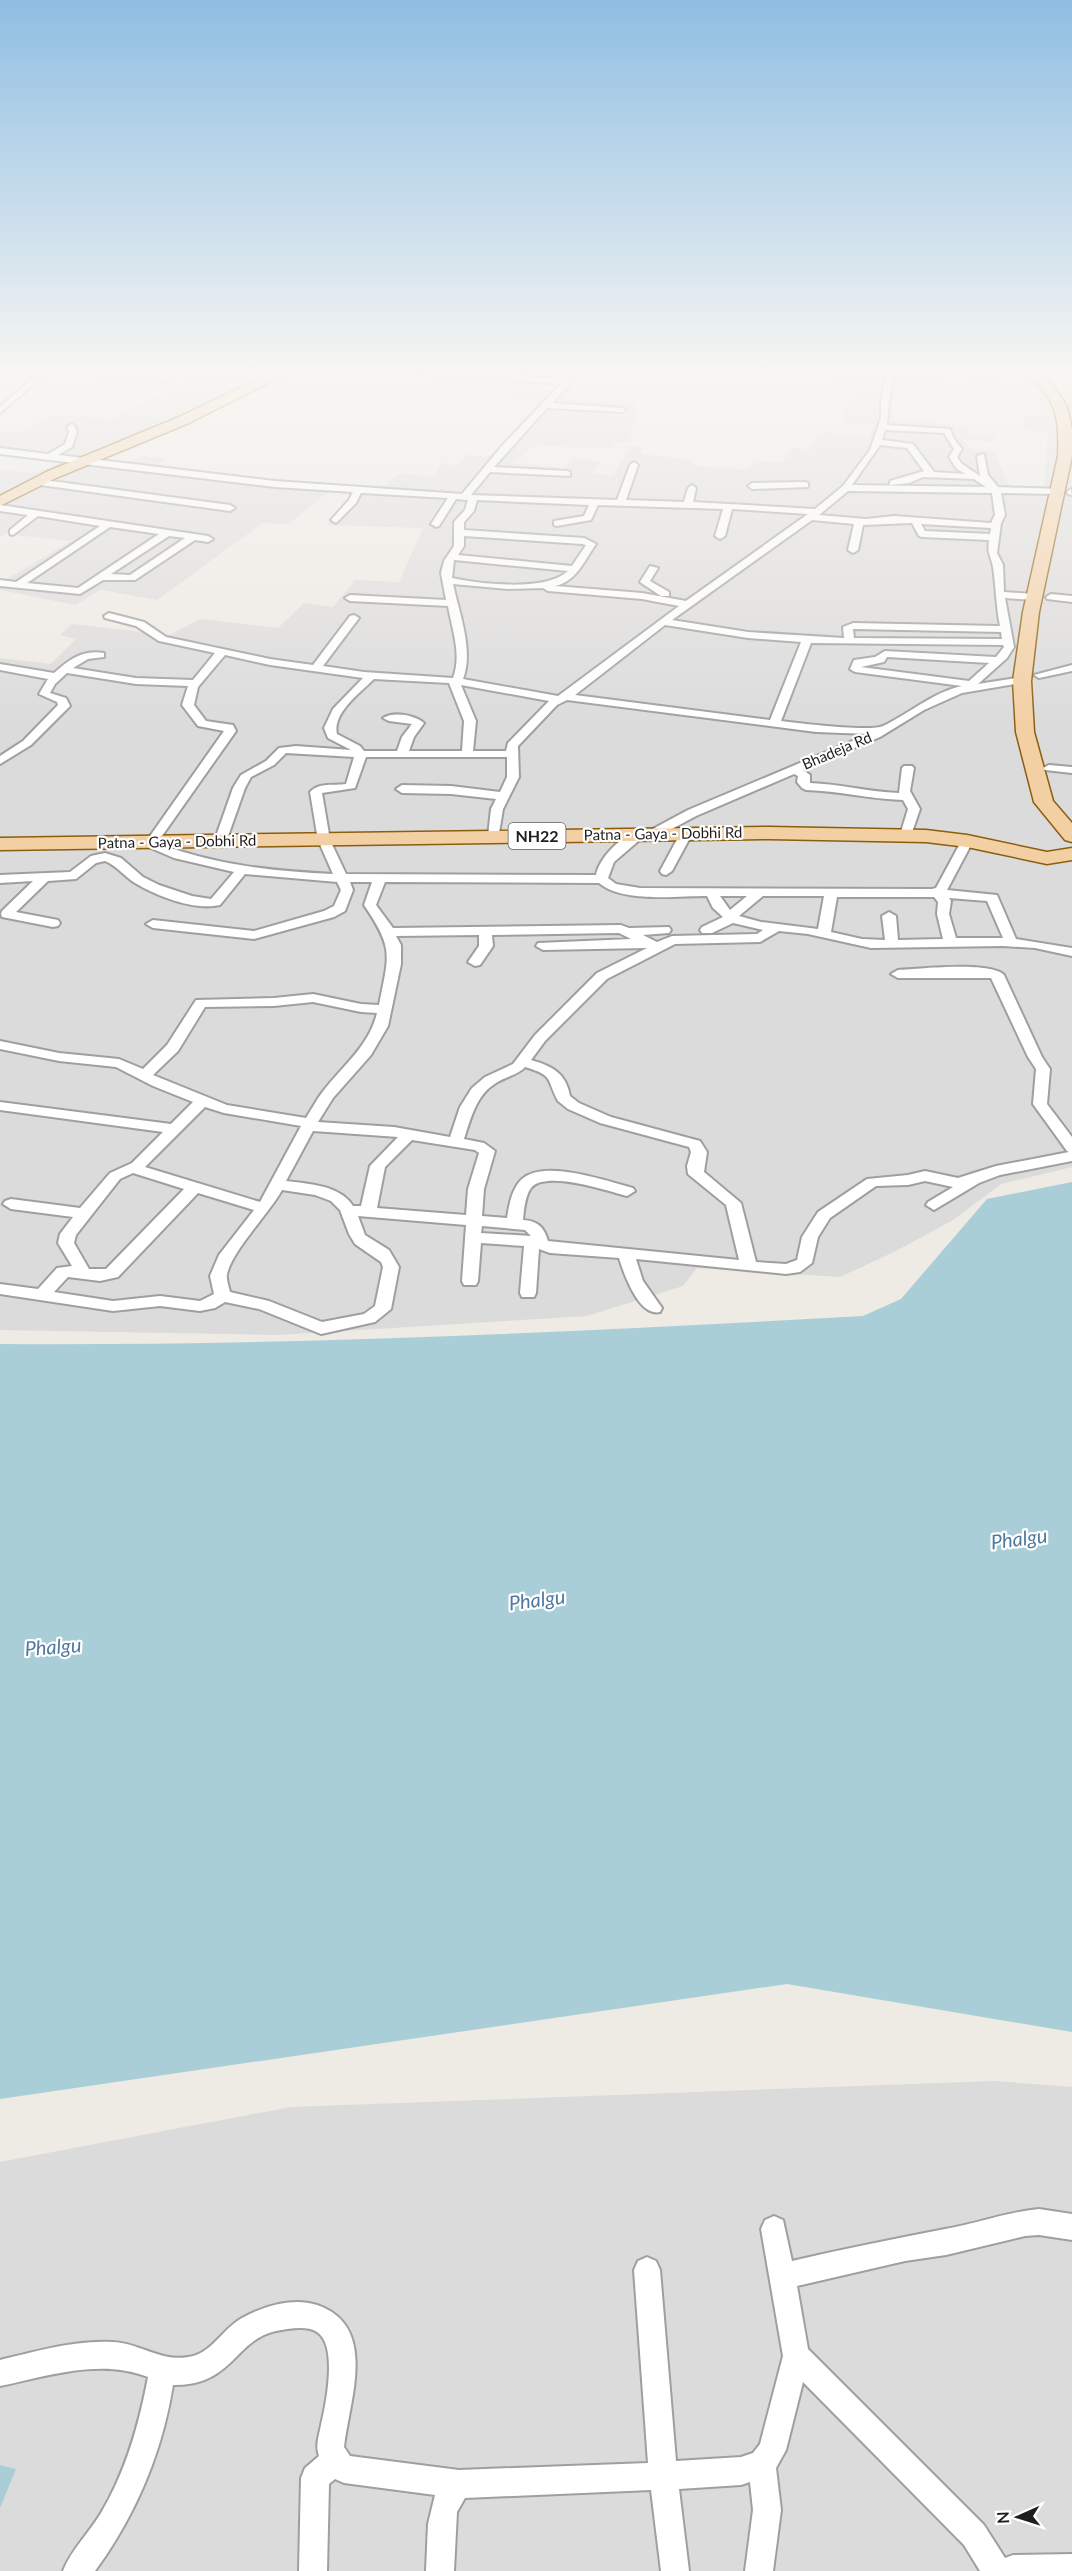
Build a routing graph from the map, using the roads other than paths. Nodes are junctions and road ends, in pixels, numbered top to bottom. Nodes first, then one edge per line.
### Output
1 (22, 490) edge
2 (95, 490) edge
3 (199, 490) edge
4 (358, 490) joint
5 (470, 490) edge
6 (625, 490) edge
7 (692, 490) edge
8 (806, 490) edge
9 (846, 490) edge
10 (993, 490) edge
11 (1068, 490) edge
12 (463, 498) junction
13 (0, 502) edge
14 (184, 502) junction
15 (594, 503) junction
16 (620, 504) junction
17 (688, 506) junction
18 (728, 506) junction
19 (805, 507) junction
20 (0, 508) edge
21 (230, 508) dead end
22 (36, 513) junction
23 (336, 520) dead end
24 (915, 520) junction
25 (859, 521) junction
26 (557, 523) dead end
27 (109, 524) junction
28 (436, 525) dead end
29 (996, 526) junction
30 (13, 532) dead end
31 (166, 533) junction
32 (459, 533) junction
33 (720, 536) dead end
34 (193, 537) junction
35 (994, 537) junction
36 (208, 539) dead end
37 (853, 550) dead end
38 (452, 557) junction
39 (653, 568) dead end
40 (575, 569) junction
41 (100, 578) junction
42 (447, 580) junction
43 (0, 583) edge
44 (20, 584) junction
45 (534, 585) junction
46 (999, 596) junction
47 (350, 598) dead end
48 (661, 599) junction
49 (1072, 599) edge
50 (453, 603) junction
51 (687, 604) junction
52 (1046, 605) junction
53 (109, 616) dead end
54 (354, 618) dead end
55 (663, 622) junction
56 (1007, 629) junction
57 (807, 639) junction
58 (849, 640) junction
59 (1009, 642) junction
60 (222, 652) junction
61 (100, 655) dead end
62 (999, 660) junction
63 (0, 667) edge
64 (315, 669) junction
65 (1071, 669) edge
66 (62, 674) junction
67 (371, 676) junction
68 (1031, 678) junction
69 (456, 681) junction
70 (195, 683) junction
71 (969, 686) junction
72 (563, 697) junction
73 (389, 718) dead end
74 (774, 724) junction
75 (883, 731) junction
76 (361, 754) junction
77 (402, 754) junction
78 (467, 754) junction
79 (511, 754) junction
80 (0, 760) edge
81 (908, 768) dead end
82 (1049, 768) junction
83 (793, 769) junction
84 (1072, 770) edge
85 (402, 789) dead end
86 (502, 796) junction
87 (907, 797) junction
88 (1072, 810) edge
89 (646, 834) junction
90 (686, 834) junction
91 (906, 835) junction
92 (494, 836) junction
93 (1072, 836) edge
94 (324, 840) junction
95 (967, 841) junction
96 (147, 842) junction
97 (220, 842) junction
98 (0, 844) edge
99 (1072, 854) edge
100 (243, 869) junction
101 (666, 871) dead end
102 (44, 878) junction
103 (0, 879) edge
104 (343, 879) junction
105 (380, 879) junction
106 (602, 879) junction
107 (712, 893) junction
108 (759, 893) junction
109 (831, 893) junction
110 (937, 893) junction
111 (727, 916) junction
112 (889, 916) dead end
113 (53, 923) dead end
114 (153, 924) dead end
115 (776, 927) junction
116 (664, 930) dead end
117 (707, 930) dead end
118 (485, 931) junction
119 (389, 932) junction
120 (628, 932) junction
121 (825, 935) junction
122 (743, 939) junction
123 (1011, 942) junction
124 (972, 943) junction
125 (891, 944) junction
126 (951, 944) junction
127 (651, 945) junction
128 (543, 946) dead end
129 (1072, 952) edge
130 (475, 962) dead end
131 (987, 972) junction
132 (898, 974) dead end
133 (385, 1009) junction
134 (0, 1045) edge
135 (523, 1062) junction
136 (144, 1076) junction
137 (203, 1101) junction
138 (0, 1106) edge
139 (309, 1125) junction
140 (175, 1129) junction
141 (409, 1134) junction
142 (456, 1141) junction
143 (1072, 1148) edge
144 (1072, 1156) edge
145 (132, 1168) junction
146 (974, 1180) junction
147 (277, 1184) junction
148 (195, 1187) junction
149 (627, 1191) dead end
150 (11, 1204) dead end
151 (934, 1205) dead end
152 (264, 1208) junction
153 (348, 1210) junction
154 (368, 1211) junction
155 (84, 1214) junction
156 (474, 1221) junction
157 (514, 1224) junction
158 (473, 1238) junction
159 (535, 1240) junction
160 (626, 1254) junction
161 (749, 1266) junction
162 (82, 1273) junction
163 (470, 1281) dead end
164 (0, 1289) edge
165 (528, 1293) dead end
166 (41, 1296) junction
167 (223, 1296) junction
168 (654, 1308) dead end
169 (1072, 2227) edge
170 (774, 2229) dead end
171 (647, 2270) dead end
172 (782, 2276) junction
173 (796, 2356) junction
174 (162, 2371) junction
175 (0, 2373) edge
176 (334, 2461) junction
177 (762, 2464) junction
178 (663, 2476) junction
179 (459, 2484) junction
180 (1072, 2568) edge
181 (1005, 2570) edge
182 (77, 2571) edge
183 (313, 2571) edge
184 (440, 2571) edge
185 (675, 2571) edge
186 (759, 2571) edge

1 - 13 main road
2 - 14 street
3 - 14 street
4 - 12 street
4 - 23 street
5 - 12 street
6 - 16 street
7 - 17 street
8 - 19 street
9 - 19 street
10 - 29 street
11 - 52 main road
12 - 15 street
12 - 28 street
12 - 32 street
14 - 21 street
15 - 16 street
15 - 26 street
16 - 17 street
17 - 18 street
18 - 19 street
18 - 33 street
19 - 25 street
19 - 51 street
20 - 22 street
22 - 27 street
22 - 30 street
24 - 25 street
24 - 29 street
24 - 35 street
25 - 37 street
27 - 31 street
27 - 44 street
29 - 35 street
31 - 34 street
31 - 41 street
32 - 38 street
32 - 40 street
34 - 36 street
34 - 41 street
35 - 46 street
38 - 40 street
38 - 42 street
39 - 48 street
40 - 45 street
41 - 44 street
42 - 45 street
42 - 50 street
43 - 44 street
45 - 48 street
46 - 52 street
46 - 56 street
47 - 50 street
48 - 51 street
49 - 52 street
50 - 69 street
51 - 55 street
52 - 68 main road
52 - 68 main road
53 - 60 street
54 - 64 street
55 - 57 street
55 - 72 street
56 - 58 street
56 - 59 street
57 - 58 street
57 - 74 street
58 - 59 street
59 - 62 street
60 - 64 street
60 - 70 street
61 - 66 street
62 - 71 street
62 - 71 street
63 - 66 street
64 - 67 street
65 - 68 street, Bhadeja Rd
66 - 70 street
66 - 80 street
67 - 69 street
67 - 76 street
68 - 71 street, Bhadeja Rd
68 - 82 main road
68 - 93 main road
69 - 72 street
69 - 78 street
70 - 96 street
71 - 75 street, Bhadeja Rd
72 - 74 street
72 - 79 street
73 - 77 street
74 - 75 street
75 - 83 street, Bhadeja Rd
76 - 77 street
76 - 94 street
76 - 97 street
77 - 78 street
78 - 79 street
79 - 86 street
81 - 87 street
82 - 84 street
82 - 88 main road
83 - 87 street
83 - 89 street, Bhadeja Rd
85 - 86 street
86 - 92 street
87 - 91 street
89 - 90 main road, Patna - Gaya - Dobhi Rd / NH22
89 - 92 main road, Patna - Gaya - Dobhi Rd / NH22
89 - 106 street, Bhadeja Rd
90 - 91 main road, Patna - Gaya - Dobhi Rd / NH22
90 - 101 street
91 - 95 main road, Patna - Gaya - Dobhi Rd / NH22
92 - 94 main road, Patna - Gaya - Dobhi Rd / NH22
94 - 97 main road, Patna - Gaya - Dobhi Rd / NH22
94 - 104 street
95 - 99 main road, Patna - Gaya - Dobhi Rd / NH22
95 - 110 street
96 - 97 main road, Patna - Gaya - Dobhi Rd / NH22
96 - 98 main road, Patna - Gaya - Dobhi Rd / NH22
96 - 100 street
100 - 102 street
100 - 104 street
102 - 103 street
102 - 113 street
104 - 105 street
104 - 114 street
105 - 106 street
105 - 119 street
106 - 107 street
107 - 108 street
107 - 111 street
108 - 109 street
108 - 111 street
109 - 110 street
109 - 121 street
110 - 123 street
110 - 126 street
111 - 115 street
111 - 117 street
111 - 122 street
112 - 125 street
115 - 121 street
115 - 122 street
116 - 120 street
118 - 119 street
118 - 120 street
118 - 130 street
119 - 133 street
120 - 127 street
121 - 125 street
122 - 127 street
123 - 124 street
123 - 129 street
124 - 126 street
124 - 131 street
125 - 126 street
127 - 128 street
127 - 135 street
131 - 132 street
131 - 143 street
133 - 136 street
133 - 139 street
134 - 136 street
135 - 142 street
135 - 161 street
136 - 137 street
137 - 139 street
137 - 140 street
138 - 140 street
139 - 141 street
139 - 147 street
140 - 145 street
141 - 142 street
141 - 154 street
142 - 156 street
144 - 146 street
145 - 148 street
145 - 155 street
146 - 151 street
146 - 161 street
147 - 152 street
147 - 153 street
148 - 152 street
148 - 162 street
149 - 157 street
150 - 155 street
152 - 167 street
153 - 154 street
153 - 167 street
154 - 156 street
155 - 162 street
156 - 157 street
156 - 158 street
157 - 159 street
158 - 159 street
158 - 163 street
159 - 160 street
159 - 165 street
160 - 161 street
160 - 168 street
162 - 166 street
164 - 166 street
166 - 167 street
169 - 172 street
170 - 172 street
171 - 178 street
172 - 173 street
173 - 177 street
173 - 181 street
174 - 175 street
174 - 176 street
174 - 182 street
176 - 179 street
176 - 183 street
177 - 178 street
177 - 186 street
178 - 179 street
178 - 185 street
179 - 184 street
180 - 181 street

